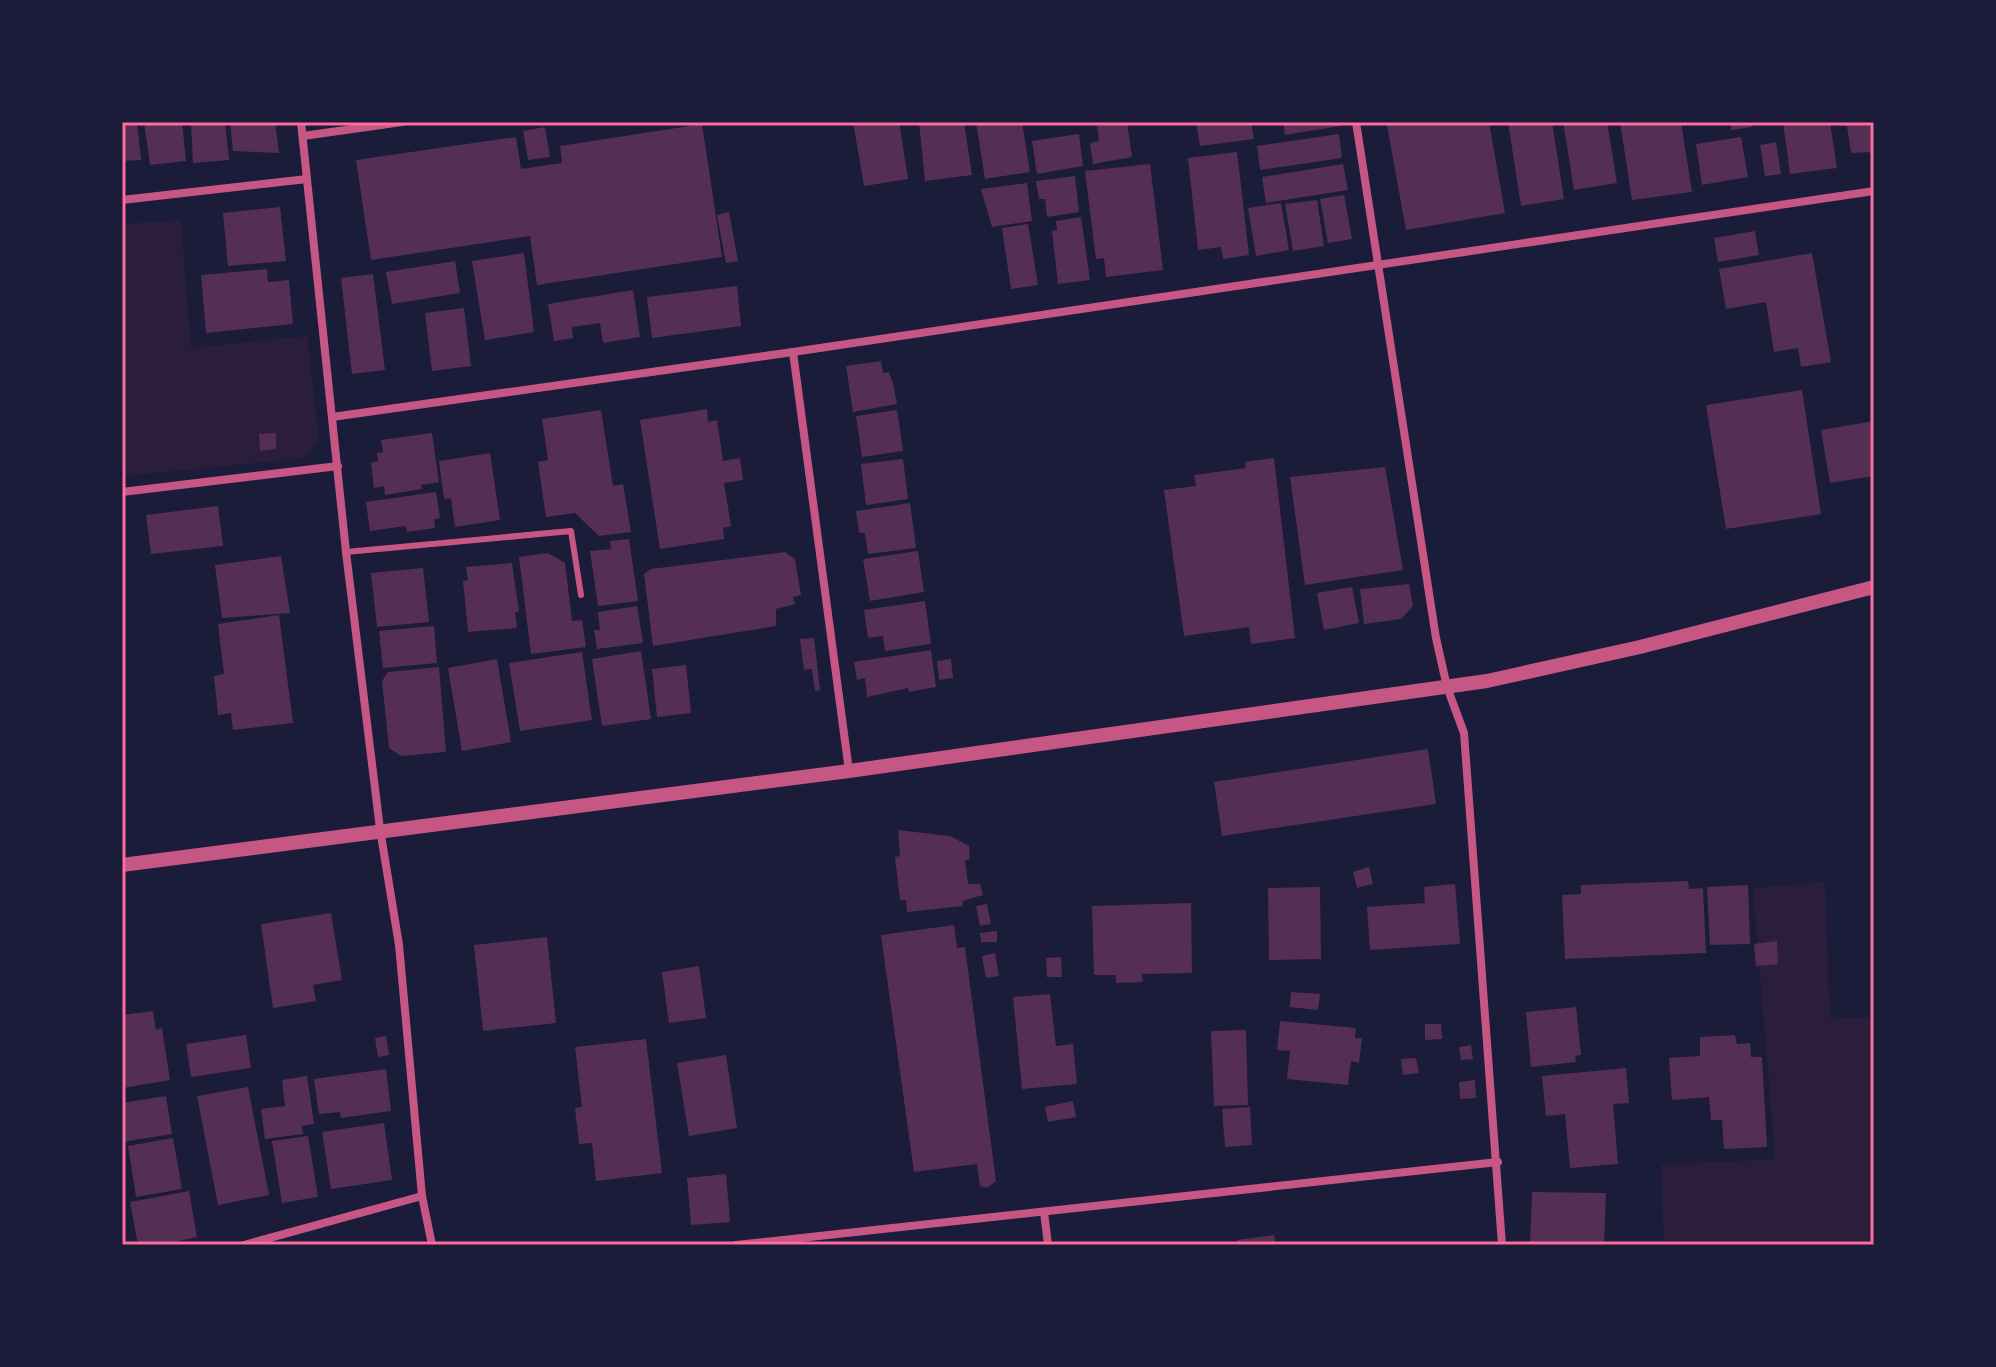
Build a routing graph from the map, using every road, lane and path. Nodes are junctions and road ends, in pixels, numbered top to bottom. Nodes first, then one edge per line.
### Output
1 (301, 122) edge
2 (402, 122) edge
3 (1356, 122) edge
4 (303, 136) junction
5 (307, 179) junction
6 (1874, 191) edge
7 (122, 200) edge
8 (1376, 266) junction
9 (793, 352) junction
10 (332, 417) junction
11 (338, 466) junction
12 (122, 492) edge
13 (346, 552) junction
14 (1874, 587) edge
15 (581, 595) dead end
16 (1447, 687) junction
17 (849, 771) junction
18 (380, 829) junction
19 (122, 865) edge
20 (1498, 1162) junction
21 (422, 1196) junction
22 (1044, 1212) junction
23 (844, 1234) junction
24 (244, 1245) edge
25 (432, 1245) edge
26 (736, 1245) edge
27 (845, 1245) edge
28 (1048, 1245) edge
29 (1502, 1245) edge

1 - 4 street
2 - 4 street
3 - 8 street
4 - 5 street
5 - 7 street
5 - 10 street
6 - 8 street
8 - 9 street
8 - 16 street
9 - 10 street
9 - 17 street
10 - 11 street
11 - 12 street
11 - 13 street
13 - 15 lane
13 - 18 street
14 - 16 street
16 - 17 street
16 - 20 street
17 - 18 street
18 - 19 street
18 - 21 street
20 - 22 street
20 - 29 street
21 - 24 street
21 - 25 street
22 - 23 street
22 - 28 street
23 - 26 street
23 - 27 street

